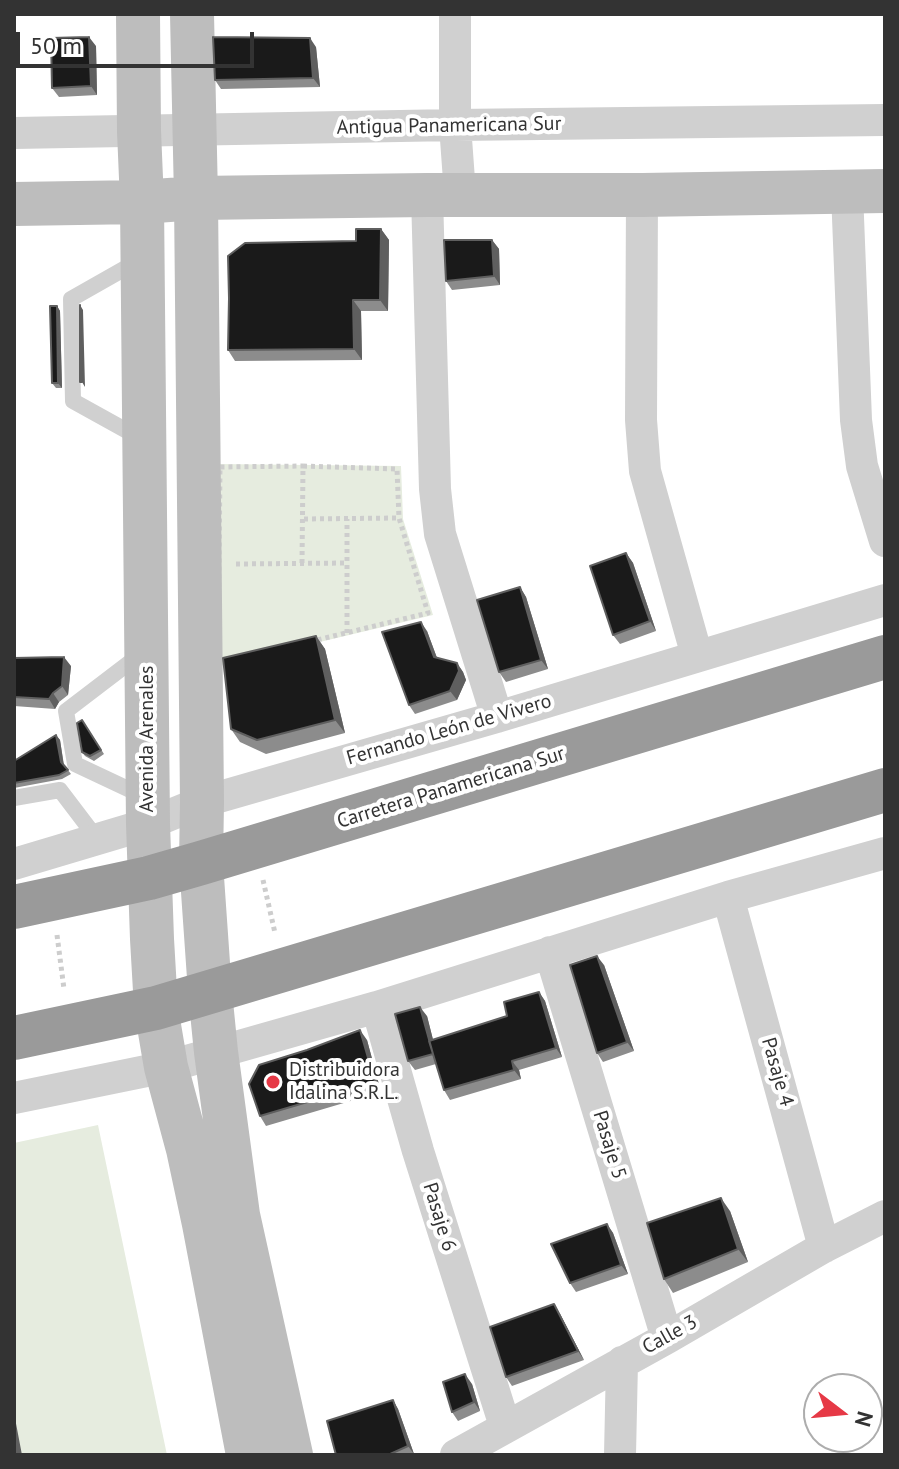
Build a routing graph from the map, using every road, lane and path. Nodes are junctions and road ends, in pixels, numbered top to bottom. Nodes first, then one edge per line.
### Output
1 (138, 14) edge
2 (192, 14) edge
3 (455, 14) edge
4 (885, 120) edge
5 (455, 125) junction
6 (194, 130) junction
7 (139, 131) junction
8 (14, 133) edge
9 (866, 192) edge
10 (444, 194) junction
11 (642, 195) junction
12 (196, 198) junction
13 (142, 202) junction
14 (14, 204) edge
15 (142, 258) junction
16 (145, 440) junction
17 (303, 466) junction
18 (399, 518) junction
19 (303, 519) junction
20 (347, 519) junction
21 (885, 541) edge
22 (302, 563) junction
23 (346, 563) junction
24 (219, 564) junction
25 (885, 600) edge
26 (347, 633) junction
27 (146, 649) junction
28 (697, 656) junction
29 (885, 657) edge
30 (497, 717) junction
31 (75, 764) junction
32 (60, 790) junction
33 (885, 790) edge
34 (14, 798) edge
35 (202, 802) junction
36 (148, 811) junction
37 (98, 840) junction
38 (885, 853) edge
39 (201, 863) junction
40 (14, 864) edge
41 (149, 878) junction
42 (728, 897) junction
43 (33, 903) edge
44 (550, 952) junction
45 (210, 992) junction
46 (377, 1007) junction
47 (156, 1008) junction
48 (69, 1027) junction
49 (14, 1038) edge
50 (216, 1052) junction
51 (166, 1067) junction
52 (14, 1098) edge
53 (885, 1216) edge
54 (824, 1247) junction
55 (667, 1338) junction
56 (622, 1362) junction
57 (505, 1426) junction
58 (248, 1455) edge
59 (291, 1455) edge
60 (456, 1455) edge
61 (620, 1455) edge

1 - 7 street, Avenida Arenales
2 - 6 street
3 - 5 street
4 - 5 street, Antigua Panamericana Sur
5 - 6 street, Antigua Panamericana Sur
5 - 10 street
6 - 7 street, Antigua Panamericana Sur
6 - 12 street
7 - 8 street, Antigua Panamericana Sur
7 - 13 street, Avenida Arenales
9 - 11 street
9 - 21 street
10 - 11 street
10 - 12 street
10 - 30 street
11 - 28 street
12 - 13 street
12 - 35 street
13 - 14 street
13 - 15 street, Avenida Arenales
15 - 16 street, Avenida Arenales
15 - 16 lane
16 - 27 street, Avenida Arenales
17 - 18 path
17 - 19 path
17 - 24 path
18 - 20 path
18 - 26 path
19 - 20 path
19 - 22 path
20 - 23 path
22 - 23 path
22 - 24 path
23 - 26 path
24 - 26 path
25 - 28 street, Fernando León de Vivero
27 - 31 lane
27 - 36 street, Avenida Arenales
28 - 30 street, Fernando León de Vivero
29 - 39 highway, Carretera Panamericana Sur
30 - 35 street, Fernando León de Vivero
31 - 32 lane
31 - 36 lane
32 - 34 lane
32 - 37 lane
33 - 45 highway
35 - 36 street, Fernando León de Vivero
35 - 39 street
36 - 37 street, Fernando León de Vivero
36 - 41 street, Avenida Arenales
37 - 40 street, Fernando León de Vivero
38 - 42 street
39 - 41 highway, Carretera Panamericana Sur
39 - 45 street
41 - 43 highway, Carretera Panamericana Sur
41 - 47 street, Avenida Arenales
42 - 44 street
42 - 54 street, Pasaje 4
43 - 48 path
44 - 46 street
44 - 55 street, Pasaje 5
45 - 47 highway
45 - 50 street
46 - 50 street
46 - 57 street, Pasaje 6
47 - 48 highway
47 - 51 street, Avenida Arenales
48 - 49 highway
50 - 51 street
50 - 59 street
51 - 52 street
51 - 58 street, Avenida Arenales
53 - 54 street, Calle 3
54 - 55 street, Calle 3
55 - 56 street, Calle 3
56 - 57 street, Calle 3
56 - 61 street
57 - 60 street, Calle 3

